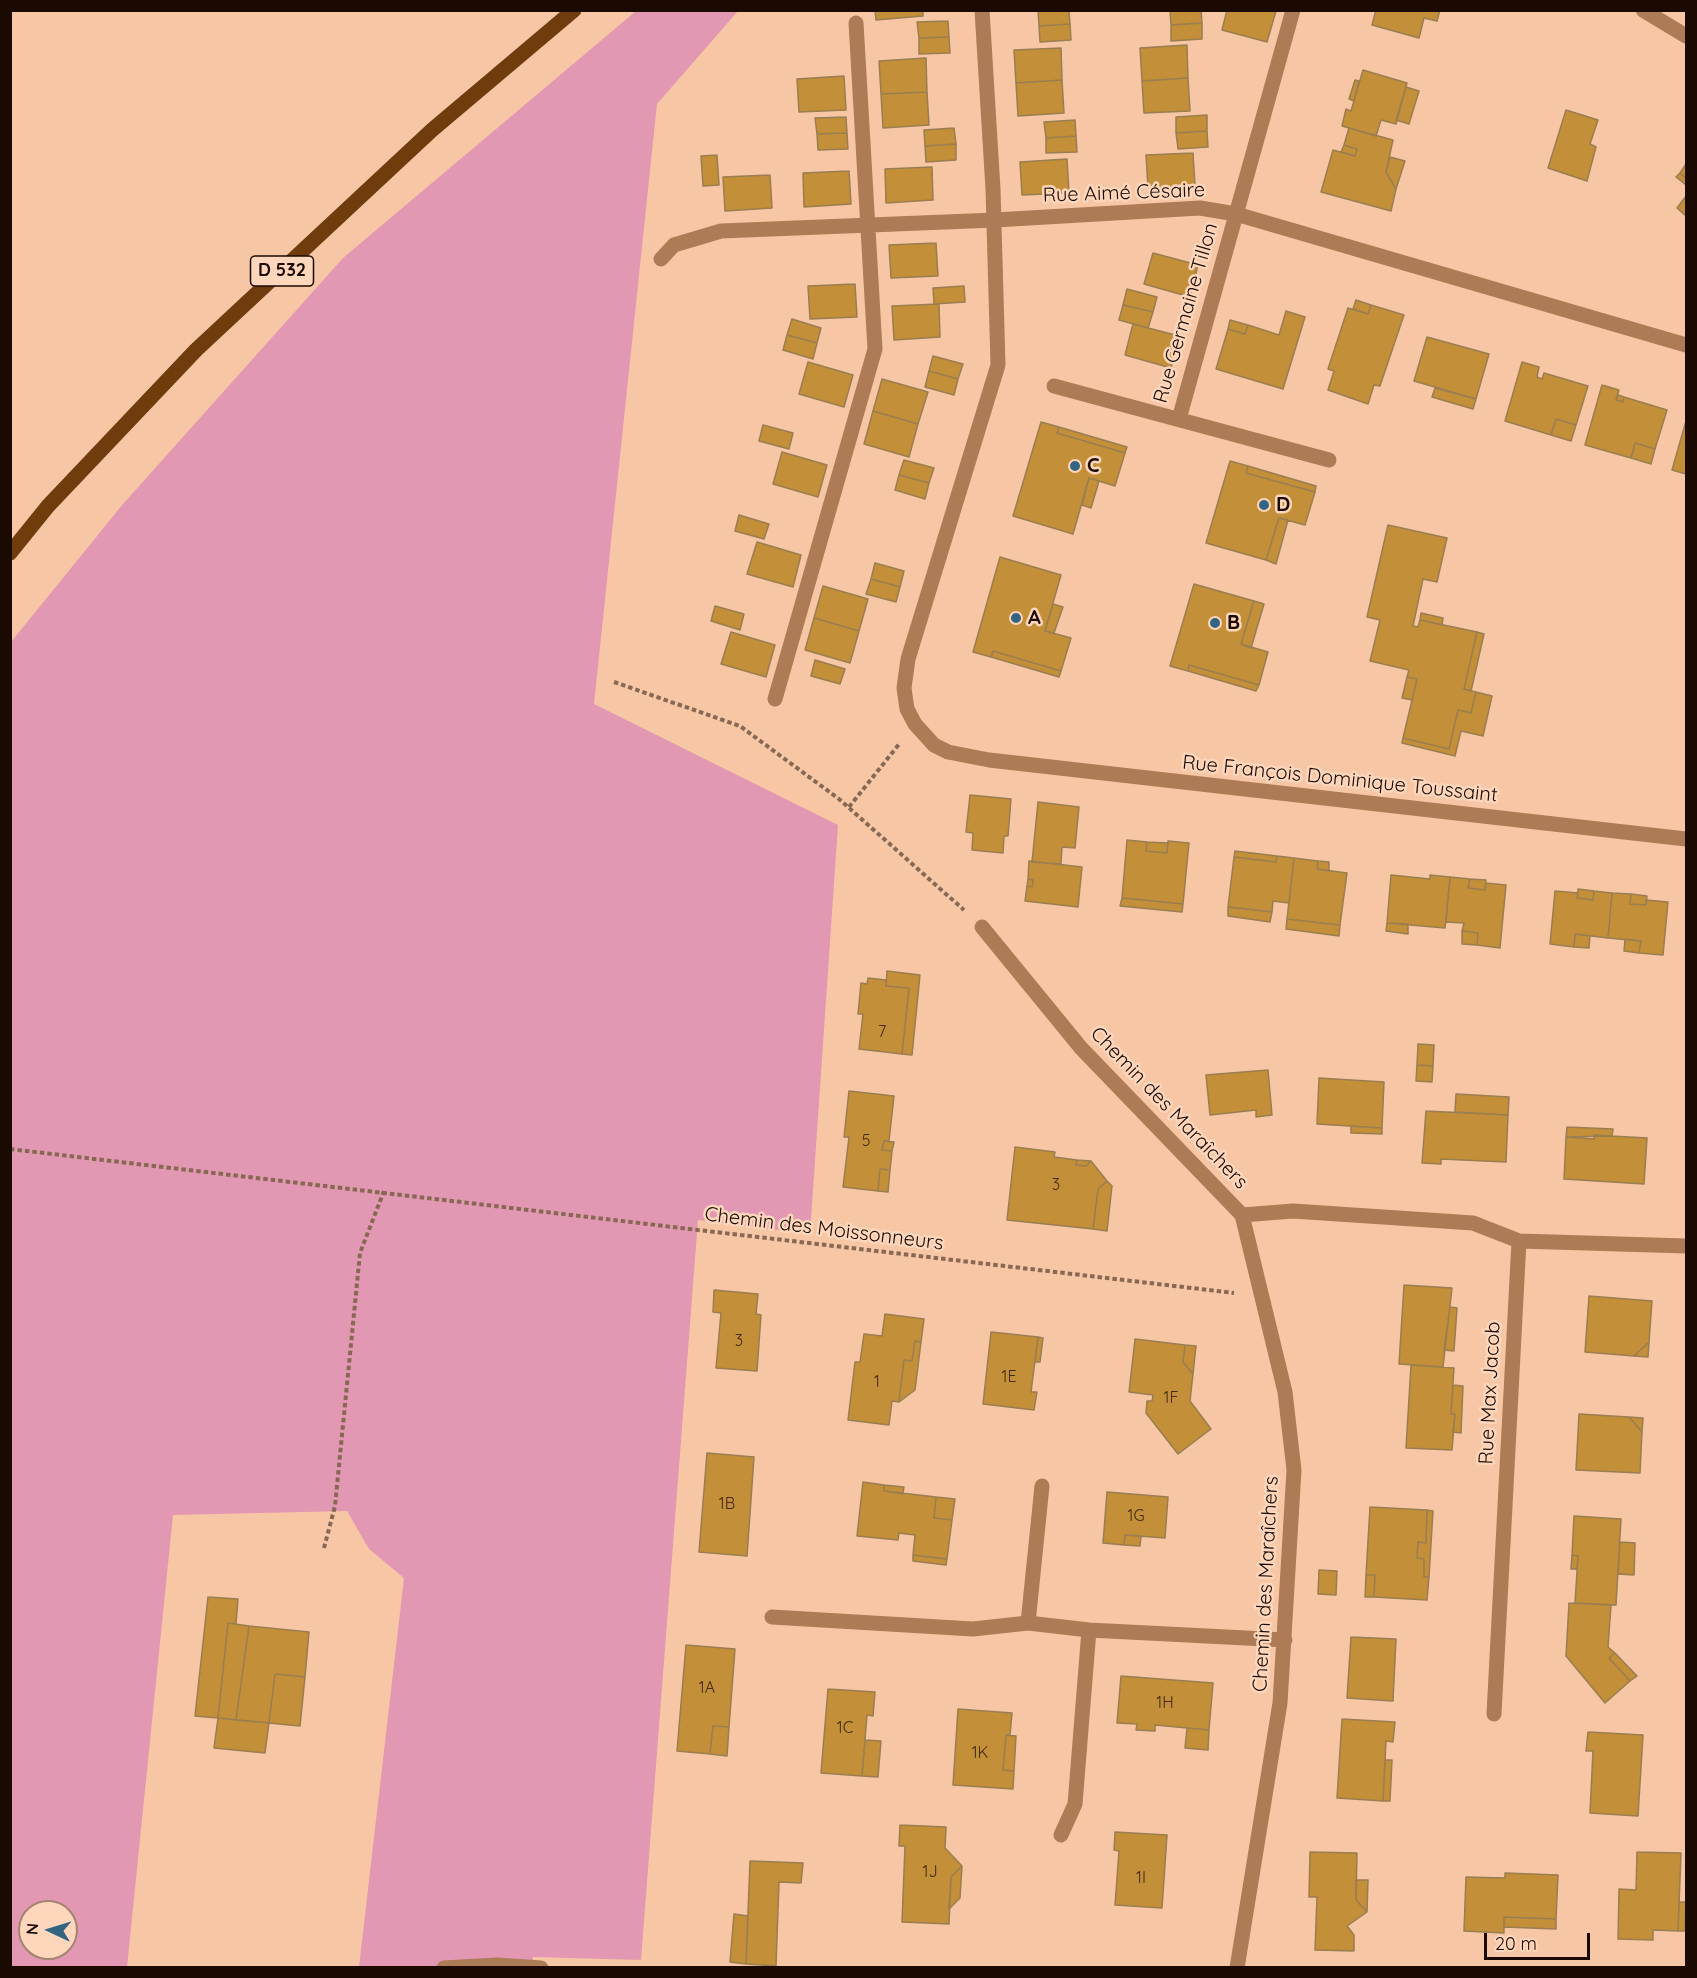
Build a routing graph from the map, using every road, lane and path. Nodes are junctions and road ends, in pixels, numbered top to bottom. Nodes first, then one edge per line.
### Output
1 (574, 10) edge
2 (982, 10) edge
3 (1293, 10) edge
4 (1643, 10) edge
5 (856, 23) dead end
6 (1686, 36) edge
7 (1236, 214) junction
8 (995, 220) junction
9 (868, 225) junction
10 (661, 259) dead end
11 (1686, 345) edge
12 (1054, 386) dead end
13 (1179, 419) junction
14 (1329, 460) dead end
15 (10, 553) edge
16 (614, 682) dead end
17 (775, 699) dead end
18 (915, 724) junction
19 (849, 807) junction
20 (1686, 839) edge
21 (982, 927) joint
22 (10, 1149) edge
23 (384, 1191) junction
24 (1242, 1215) junction
25 (1519, 1241) junction
26 (1686, 1246) edge
27 (1261, 1296) junction
28 (1042, 1486) dead end
29 (324, 1548) dead end
30 (771, 1617) dead end
31 (1028, 1623) junction
32 (1089, 1630) junction
33 (1285, 1640) junction
34 (1494, 1714) dead end
35 (1061, 1835) dead end
36 (444, 1968) edge
37 (541, 1968) edge
38 (1237, 1968) edge

1 - 15 main road, D 532
2 - 8 street
3 - 7 street, Rue Germaine Tillon
4 - 6 street
5 - 9 street
7 - 8 street, Rue Aimé Césaire
7 - 11 street, Rue Aimé Césaire
7 - 13 street, Rue Germaine Tillon
8 - 9 street, Rue Aimé Césaire
8 - 18 street
9 - 10 street, Rue Aimé Césaire
9 - 17 street
12 - 13 street
13 - 14 street
16 - 19 path
18 - 19 path
18 - 20 street, Rue François Dominique Toussaint
19 - 21 path
21 - 24 street, Chemin des Maraîchers
22 - 23 path, Chemin des Moissonneurs
23 - 27 path, Chemin des Moissonneurs
23 - 29 path
24 - 25 street
24 - 27 street, Chemin des Maraîchers
25 - 26 street
25 - 34 street, Rue Max Jacob
27 - 33 street, Chemin des Maraîchers
28 - 31 street
30 - 31 street
31 - 32 street
32 - 33 street
32 - 35 street
33 - 38 street, Chemin des Maraîchers
36 - 37 street

